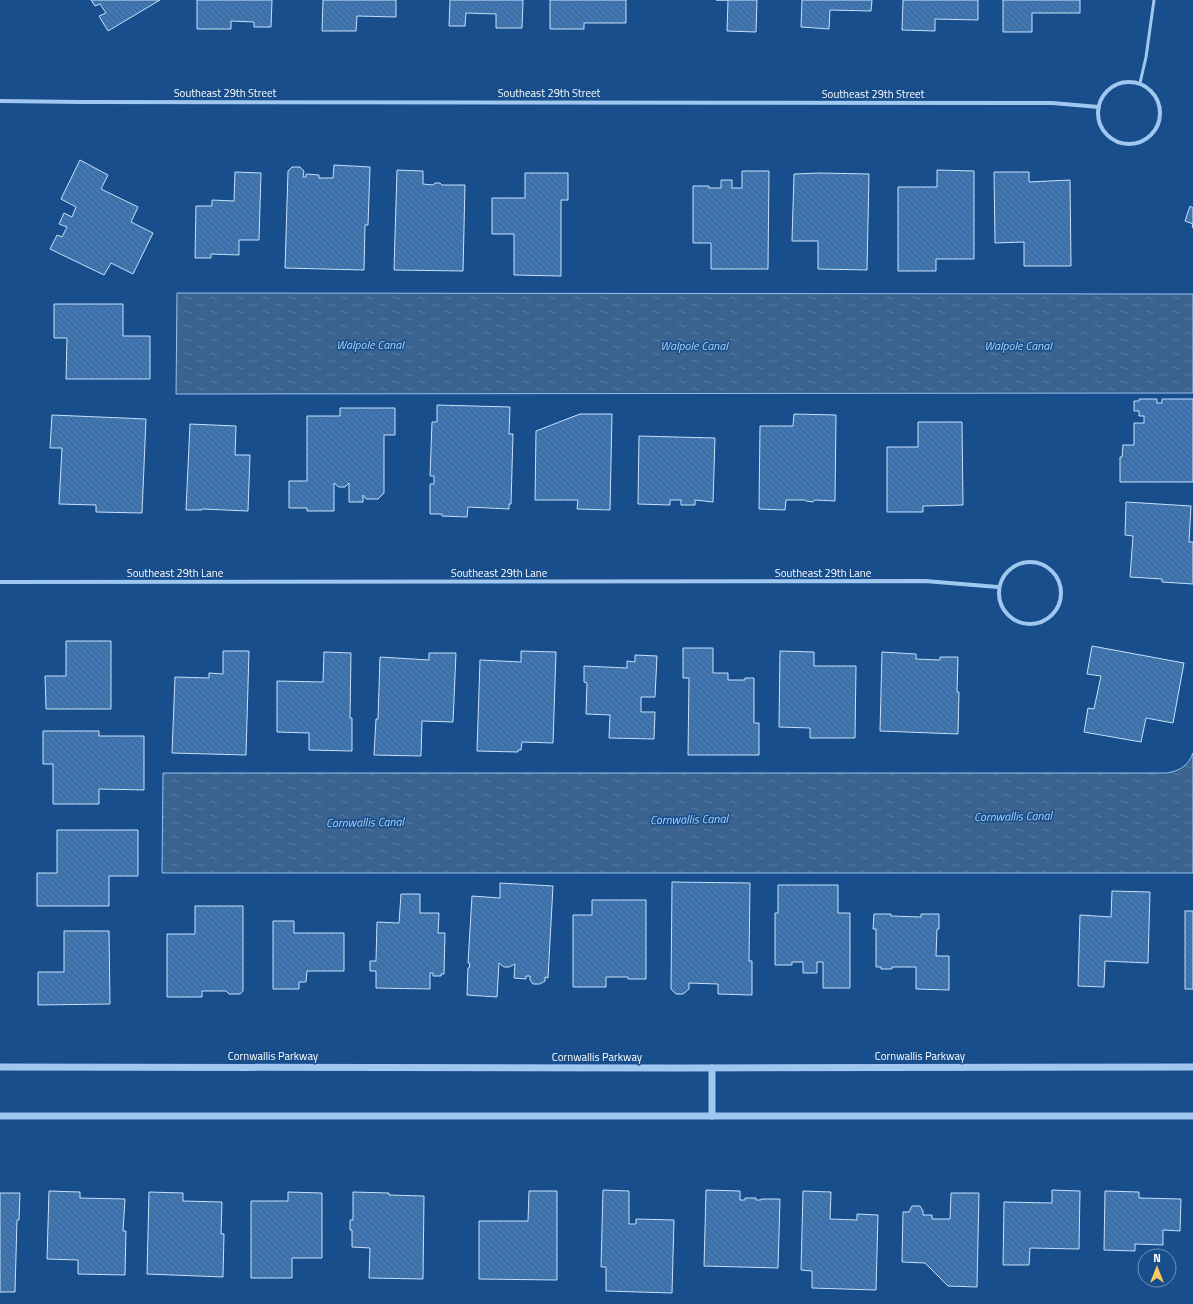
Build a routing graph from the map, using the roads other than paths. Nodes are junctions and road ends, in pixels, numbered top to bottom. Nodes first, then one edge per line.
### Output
1 (1154, 0) edge
2 (1140, 83) junction
3 (0, 101) edge
4 (1099, 107) junction
5 (0, 582) edge
6 (998, 587) junction
7 (0, 1066) edge
8 (1193, 1067) edge
9 (712, 1068) junction
10 (0, 1116) edge
11 (712, 1116) junction
12 (1193, 1116) edge

1 - 2 lane
2 - 4 street
2 - 4 street
3 - 4 street, Southeast 29th Street
5 - 6 street, Southeast 29th Lane
6 - 6 street
7 - 9 street, Cornwallis Parkway
8 - 9 street, Cornwallis Parkway
9 - 11 street
10 - 11 street
11 - 12 street

